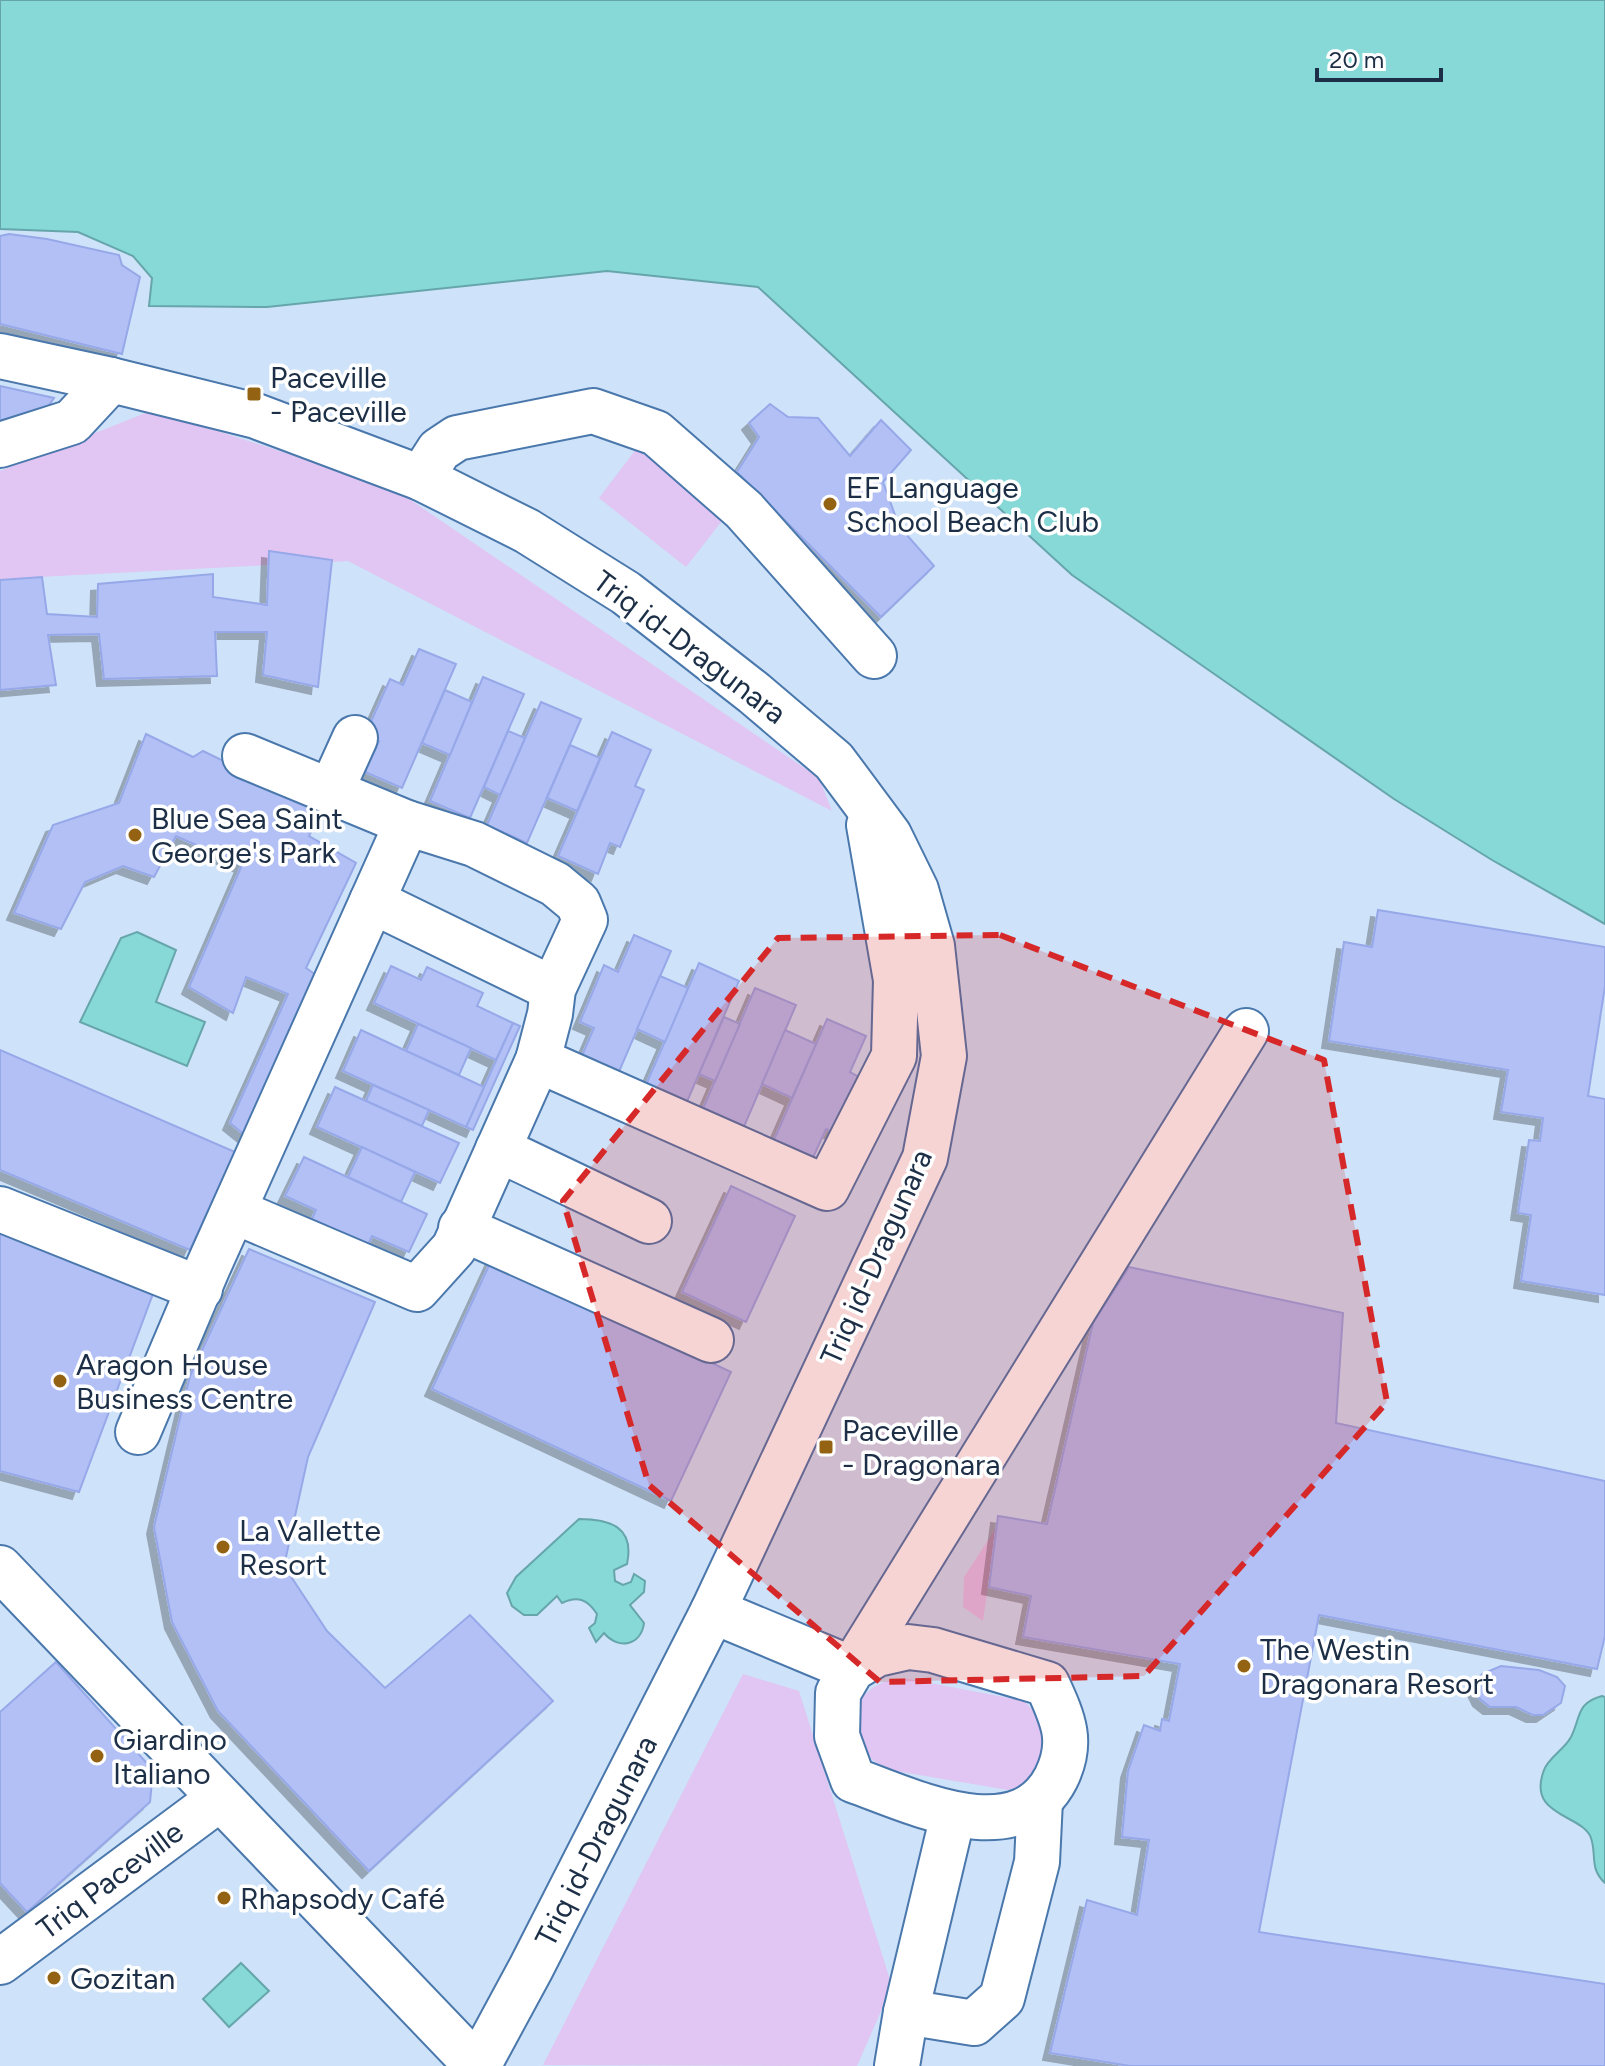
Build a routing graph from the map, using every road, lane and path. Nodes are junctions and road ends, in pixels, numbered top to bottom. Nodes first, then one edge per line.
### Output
1 (0, 356) edge
2 (111, 380) junction
3 (0, 445) edge
4 (421, 478) junction
5 (874, 656) dead end
6 (355, 738) dead end
7 (245, 756) dead end
8 (331, 791) junction
9 (864, 799) junction
10 (407, 823) junction
11 (372, 901) junction
12 (553, 989) junction
13 (1246, 1031) dead end
14 (538, 1060) junction
15 (498, 1149) junction
16 (0, 1209) edge
17 (234, 1211) junction
18 (649, 1221) dead end
19 (461, 1228) junction
20 (200, 1289) junction
21 (711, 1340) dead end
22 (138, 1432) dead end
23 (0, 1568) edge
24 (904, 1589) junction
25 (713, 1611) junction
26 (908, 1647) junction
27 (852, 1669) junction
28 (219, 1799) junction
29 (1040, 1800) junction
30 (953, 1815) junction
31 (0, 1962) edge
32 (906, 2012) junction
33 (908, 2064) edge
34 (477, 2066) edge

1 - 2 street, Triq id-Dragunara
2 - 3 street
2 - 4 street, Triq id-Dragunara
4 - 5 street
4 - 9 street, Triq id-Dragunara
6 - 8 street
7 - 8 street
8 - 10 street
9 - 14 street
9 - 25 street, Triq id-Dragunara
10 - 11 street
10 - 12 street
11 - 12 street
11 - 17 street
12 - 14 street
13 - 24 street
14 - 15 street
15 - 18 street
15 - 19 street
16 - 20 street
17 - 19 street
17 - 20 street
19 - 21 street
20 - 22 street
23 - 28 street, Triq id-Dragunara
24 - 26 street
24 - 27 street
25 - 27 street
25 - 34 street, Triq id-Dragunara
26 - 27 street
26 - 29 street
27 - 30 street
28 - 31 street, Triq Paceville
28 - 34 street, Triq id-Dragunara
29 - 30 street
29 - 32 street
30 - 32 street
32 - 33 street

